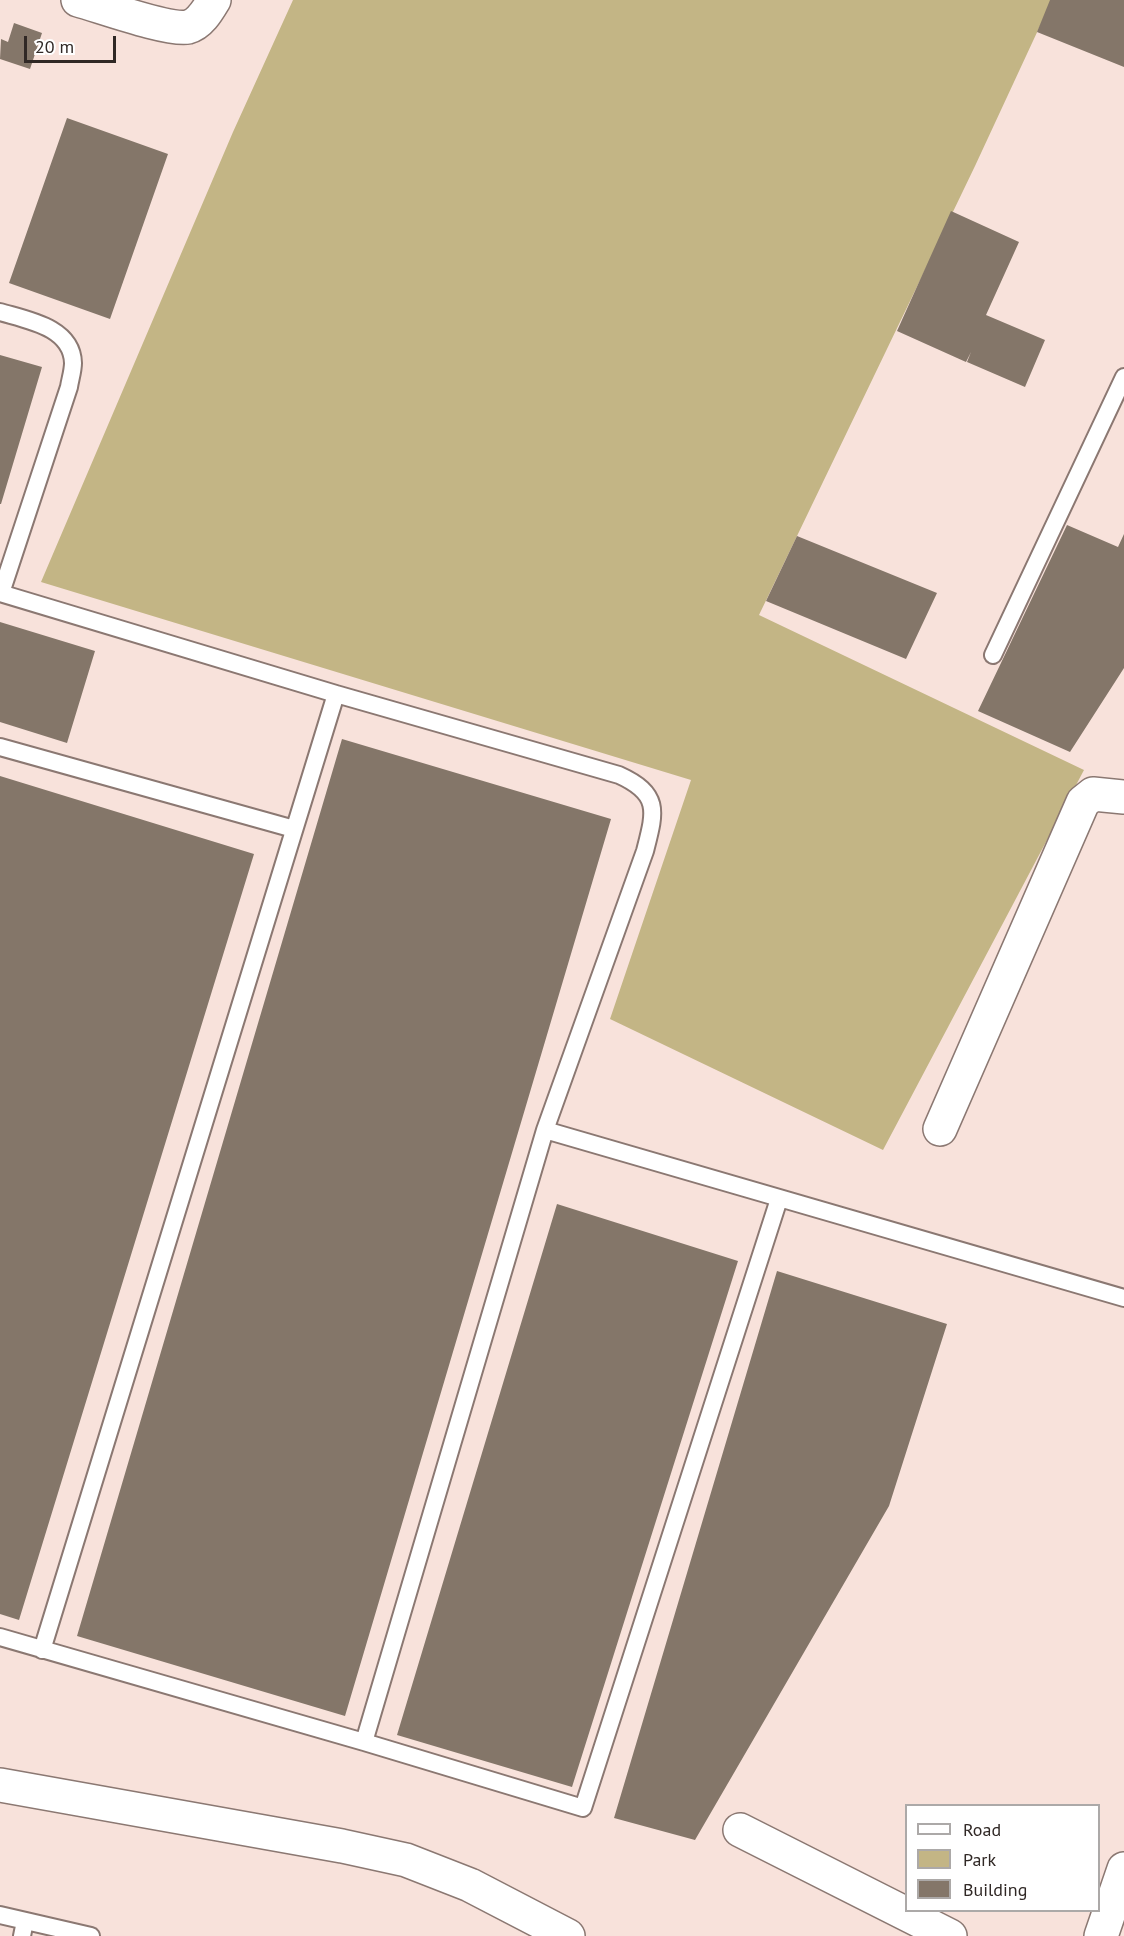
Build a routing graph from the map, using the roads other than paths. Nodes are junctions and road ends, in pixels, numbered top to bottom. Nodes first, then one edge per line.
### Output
1 (78, 0) edge
2 (214, 0) edge
3 (0, 312) edge
4 (1124, 376) edge
5 (1, 593) edge
6 (993, 655) dead end
7 (336, 694) junction
8 (0, 747) edge
9 (1124, 797) edge
10 (294, 829) junction
11 (940, 1129) dead end
12 (545, 1130) junction
13 (779, 1199) junction
14 (1124, 1298) edge
15 (0, 1637) edge
16 (42, 1650) junction
17 (364, 1742) junction
18 (0, 1785) edge
19 (740, 1830) dead end
20 (1124, 1869) edge
21 (0, 1915) edge
22 (24, 1928) edge
23 (91, 1936) edge
24 (568, 1936) edge
25 (950, 1936) edge
26 (1101, 1936) edge

1 - 2 main road
3 - 5 lane
4 - 6 lane
5 - 7 lane
7 - 10 lane
7 - 12 lane
8 - 10 lane
9 - 11 main road
10 - 16 lane
12 - 13 lane
12 - 17 lane
13 - 14 lane
13 - 17 lane
15 - 16 lane
16 - 17 lane
18 - 24 main road
19 - 25 main road
20 - 26 main road
21 - 22 lane
22 - 23 lane

